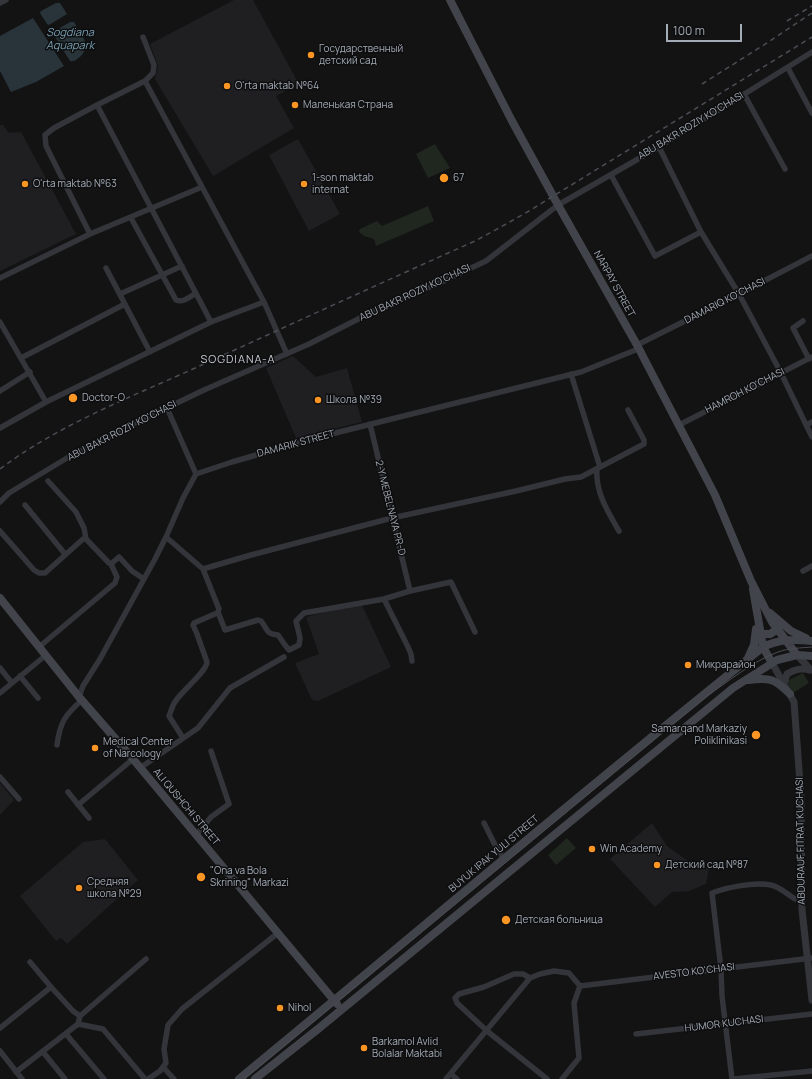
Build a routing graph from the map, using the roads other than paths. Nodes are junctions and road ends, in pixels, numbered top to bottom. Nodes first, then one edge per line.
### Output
1 (6, 0) edge
2 (450, 0) edge
3 (0, 3) edge
4 (143, 37) dead end
5 (812, 52) edge
6 (788, 68) junction
7 (145, 81) junction
8 (744, 94) junction
9 (97, 105) junction
10 (812, 113) edge
11 (659, 147) junction
12 (785, 169) dead end
13 (611, 175) junction
14 (202, 187) junction
15 (558, 205) junction
16 (152, 209) junction
17 (131, 218) junction
18 (701, 232) junction
19 (90, 234) junction
20 (812, 256) edge
21 (182, 266) junction
22 (106, 268) dead end
23 (162, 275) junction
24 (0, 278) edge
25 (196, 293) junction
26 (120, 294) junction
27 (739, 294) junction
28 (264, 302) junction
29 (125, 304) junction
30 (803, 321) dead end
31 (0, 322) edge
32 (211, 322) junction
33 (638, 347) junction
34 (150, 352) junction
35 (287, 354) junction
36 (21, 358) junction
37 (811, 358) edge
38 (30, 372) junction
39 (781, 373) junction
40 (571, 374) junction
41 (0, 391) edge
42 (46, 402) junction
43 (167, 408) junction
44 (628, 410) dead end
45 (812, 422) edge
46 (370, 424) junction
47 (679, 425) junction
48 (806, 425) junction
49 (0, 428) edge
50 (812, 437) edge
51 (599, 468) junction
52 (196, 474) junction
53 (48, 481) dead end
54 (0, 502) edge
55 (25, 505) dead end
56 (392, 518) junction
57 (0, 531) edge
58 (619, 531) dead end
59 (166, 537) junction
60 (86, 539) junction
61 (65, 554) junction
62 (110, 564) junction
63 (812, 566) edge
64 (203, 569) junction
65 (803, 570) dead end
66 (144, 579) junction
67 (752, 581) junction
68 (410, 591) junction
69 (0, 598) edge
70 (384, 599) junction
71 (764, 605) junction
72 (218, 612) junction
73 (756, 614) junction
74 (778, 630) junction
75 (475, 632) dead end
76 (760, 634) junction
77 (785, 640) junction
78 (812, 641) edge
79 (39, 647) junction
80 (763, 647) junction
81 (46, 655) junction
82 (797, 655) junction
83 (812, 656) edge
84 (284, 657) dead end
85 (746, 660) junction
86 (412, 661) dead end
87 (772, 663) junction
88 (0, 668) edge
89 (811, 671) edge
90 (20, 676) junction
91 (745, 681) junction
92 (12, 683) junction
93 (784, 684) junction
94 (0, 693) edge
95 (790, 694) junction
96 (38, 698) dead end
97 (81, 698) junction
98 (183, 738) junction
99 (57, 745) dead end
100 (211, 751) dead end
101 (133, 759) junction
102 (140, 768) junction
103 (0, 777) edge
104 (68, 792) dead end
105 (19, 799) dead end
106 (78, 805) junction
107 (89, 818) dead end
108 (484, 823) dead end
109 (196, 834) junction
110 (503, 858) junction
111 (803, 897) junction
112 (278, 933) junction
113 (146, 958) dead end
114 (810, 958) edge
115 (30, 962) dead end
116 (721, 969) junction
117 (530, 978) junction
118 (580, 986) junction
119 (51, 987) junction
120 (812, 1000) edge
121 (334, 1001) junction
122 (341, 1009) junction
123 (812, 1014) edge
124 (80, 1016) junction
125 (78, 1024) junction
126 (725, 1024) junction
127 (0, 1028) edge
128 (486, 1031) junction
129 (66, 1034) junction
130 (636, 1034) dead end
131 (0, 1051) edge
132 (43, 1052) junction
133 (163, 1068) junction
134 (812, 1071) edge
135 (16, 1072) junction
136 (451, 1074) junction
137 (22, 1079) edge
138 (65, 1079) edge
139 (104, 1079) edge
140 (146, 1079) edge
141 (174, 1079) edge
142 (239, 1079) edge
143 (255, 1079) edge
144 (446, 1079) edge
145 (457, 1079) edge
146 (547, 1079) edge
147 (562, 1079) edge
148 (733, 1079) edge

1 - 3 street
2 - 15 main road, NARPAY STREET
4 - 7 street
5 - 6 street, ABU BAKR ROZIY KO'CHASI
6 - 8 street, ABU BAKR ROZIY KO'CHASI
6 - 10 street
7 - 9 street
7 - 14 street
8 - 11 street, ABU BAKR ROZIY KO'CHASI
8 - 12 street
9 - 16 street
9 - 19 street
11 - 13 street, ABU BAKR ROZIY KO'CHASI
11 - 18 street
13 - 15 street, ABU BAKR ROZIY KO'CHASI
13 - 18 street
14 - 16 street
14 - 28 street
15 - 33 main road, NARPAY STREET
15 - 35 street, ABU BAKR ROZIY KO'CHASI
16 - 17 street
16 - 21 street
17 - 19 street
17 - 23 street
18 - 27 street
19 - 24 street
20 - 27 street, DAMARIQ KO'CHASI
21 - 23 street
21 - 25 street
22 - 26 street
23 - 25 street
23 - 26 street
25 - 32 street
26 - 29 street
27 - 33 street, DAMARIQ KO'CHASI
27 - 39 street
28 - 32 street
28 - 35 street
29 - 34 street
29 - 36 street
30 - 37 street
31 - 36 street
32 - 34 street
33 - 40 street, DAMARIK STREET
33 - 47 main road, NARPAY STREET
34 - 42 street
35 - 43 street, ABU BAKR ROZIY KO'CHASI
36 - 38 street
37 - 39 street, HAMROH KO'CHASI
38 - 41 street
38 - 42 street
39 - 47 street, HAMROH KO'CHASI
39 - 48 street
40 - 46 street, DAMARIK STREET
40 - 51 street
42 - 49 street
43 - 52 street
43 - 54 street, ABU BAKR ROZIY KO'CHASI
44 - 51 street
45 - 48 street
46 - 52 street, DAMARIK STREET
46 - 56 street, 2-Y MEBEL'NAYA PR-D
47 - 67 main road, NARPAY STREET
48 - 50 street
51 - 56 street
51 - 58 street
52 - 59 street
53 - 60 street
55 - 61 street
56 - 64 street
56 - 68 street, 2-Y MEBEL'NAYA PR-D
57 - 61 street
59 - 64 street
59 - 66 street
60 - 61 street
60 - 62 street
62 - 66 street
62 - 79 street
63 - 65 street
64 - 72 street
66 - 97 street
67 - 71 main road, NARPAY STREET
67 - 73 main road, NARPAY STREET
68 - 70 street
68 - 75 street
69 - 79 main road, ALI QUSHCHI STREET
70 - 72 street
70 - 86 street
71 - 74 main road, NARPAY STREET
71 - 78 main road
72 - 98 street
73 - 76 main road, NARPAY STREET
73 - 85 main road
74 - 76 main road
74 - 77 main road, NARPAY STREET
76 - 80 main road, NARPAY STREET
77 - 78 main road, BUYUK IPAK YULI STREET
77 - 80 main road, BUYUK IPAK YULI STREET
77 - 82 main road, NARPAY STREET
79 - 81 main road, ALI QUSHCHI STREET
80 - 85 main road, BUYUK IPAK YULI STREET
80 - 87 main road, NARPAY STREET
81 - 90 street
81 - 97 main road, ALI QUSHCHI STREET
82 - 83 main road
82 - 87 main road
82 - 89 street
84 - 98 street
85 - 110 main road, BUYUK IPAK YULI STREET
87 - 91 main road
87 - 93 street, ABDURAUF FITRAT KUCHASI
88 - 92 street
89 - 93 street
90 - 92 street
90 - 96 street
91 - 95 main road
91 - 122 main road
92 - 94 street
93 - 95 street, ABDURAUF FITRAT KUCHASI
95 - 111 street, ABDURAUF FITRAT KUCHASI
97 - 99 street
97 - 101 main road, ALI QUSHCHI STREET
98 - 102 street
100 - 109 street
101 - 102 main road, ALI QUSHCHI STREET
101 - 106 street
102 - 109 main road, ALI QUSHCHI STREET
103 - 105 street
104 - 106 street
106 - 107 street
108 - 110 street
109 - 112 main road, ALI QUSHCHI STREET
110 - 121 main road, BUYUK IPAK YULI STREET
111 - 114 street, ABDURAUF FITRAT KUCHASI
111 - 116 street
112 - 121 main road, ALI QUSHCHI STREET
112 - 133 street
113 - 124 street
114 - 116 street, AVESTO KO'CHASI
114 - 120 street, ABDURAUF FITRAT KUCHASI
115 - 119 street
116 - 118 street, AVESTO KO'CHASI
116 - 126 street
117 - 118 street
117 - 128 street
117 - 128 street
118 - 147 street
119 - 124 street
119 - 127 street
121 - 122 main road, ALI QUSHCHI STREET
121 - 142 main road, BUYUK IPAK YULI STREET
122 - 143 main road
123 - 126 street, HUMOR KUCHASI
124 - 125 street
125 - 129 street
125 - 140 street
126 - 130 street, HUMOR KUCHASI
126 - 148 street
128 - 136 street
128 - 146 street
129 - 132 street
129 - 139 street
131 - 135 street
132 - 135 street
132 - 138 street
133 - 140 street
133 - 141 street
134 - 148 street
135 - 137 street
136 - 144 street
136 - 145 street

